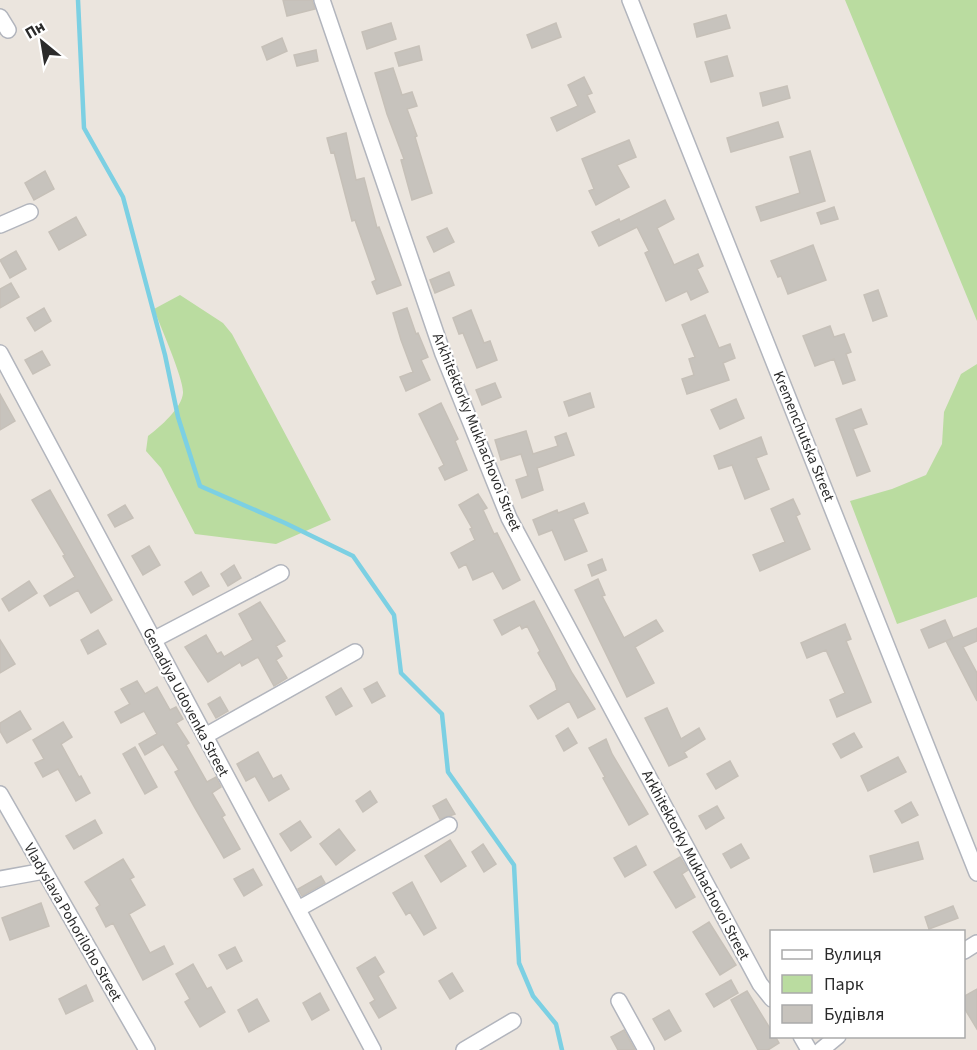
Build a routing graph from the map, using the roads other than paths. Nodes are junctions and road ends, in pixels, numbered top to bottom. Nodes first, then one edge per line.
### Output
1 (322, 0) edge
2 (630, 0) edge
3 (30, 212) dead end
4 (0, 225) edge
5 (0, 353) edge
6 (281, 573) dead end
7 (153, 640) junction
8 (355, 652) dead end
9 (205, 736) junction
10 (0, 794) edge
11 (449, 825) dead end
12 (44, 871) junction
13 (977, 873) edge
14 (0, 879) edge
15 (298, 909) junction
16 (770, 997) edge
17 (619, 1001) dead end
18 (513, 1022) dead end
19 (836, 1038) edge
20 (147, 1050) edge
21 (373, 1050) edge
22 (464, 1050) edge
23 (646, 1050) edge
24 (821, 1050) edge

1 - 16 street, Arkhitektorky Mukhachovoi Street
2 - 13 street, Kremenchutska Street
3 - 4 street
5 - 7 street, Genadiya Udovenka Street
6 - 7 street
7 - 9 street, Genadiya Udovenka Street
8 - 9 street
9 - 15 street, Genadiya Udovenka Street
10 - 12 street, Vladyslava Pohoriloho Street
11 - 15 street
12 - 14 street
12 - 20 street, Vladyslava Pohoriloho Street
15 - 21 street, Genadiya Udovenka Street
17 - 23 street
18 - 22 street
19 - 24 street

